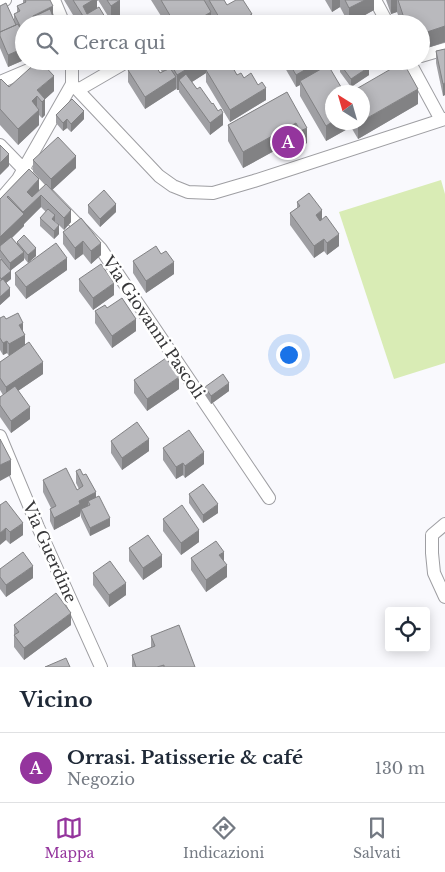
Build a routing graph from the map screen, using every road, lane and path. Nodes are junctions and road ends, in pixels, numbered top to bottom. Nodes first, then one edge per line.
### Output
1 (5, 0) edge
2 (54, 0) edge
3 (374, 0) edge
4 (0, 2) edge
5 (60, 15) edge
6 (383, 15) edge
7 (445, 50) edge
8 (430, 54) edge
9 (29, 70) edge
10 (73, 70) edge
11 (110, 70) edge
12 (413, 70) edge
13 (0, 82) edge
14 (75, 87) junction
15 (443, 120) edge
16 (0, 145) edge
17 (23, 170) junction
18 (0, 200) edge
19 (0, 436) edge
20 (269, 498) dead end
21 (445, 524) edge
22 (445, 597) edge
23 (101, 667) edge

1 - 4 street
2 - 5 street
3 - 6 street
7 - 8 street
9 - 13 street
10 - 14 street
11 - 14 street
12 - 15 street
14 - 15 street
14 - 17 street
16 - 17 street, Via Giovanni Pascoli
17 - 18 street
17 - 20 street, Via Giovanni Pascoli
19 - 23 street, Via Guerdine
21 - 22 street

